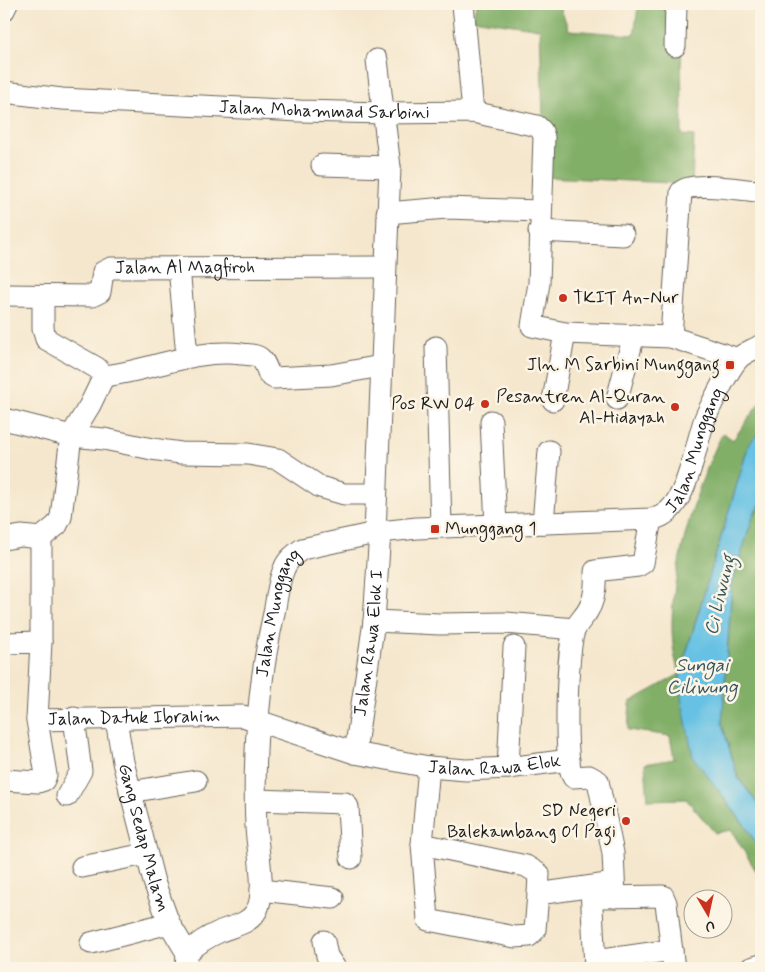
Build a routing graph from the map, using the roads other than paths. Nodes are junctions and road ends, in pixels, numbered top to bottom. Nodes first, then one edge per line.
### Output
1 (7, 4) edge
2 (463, 4) edge
3 (676, 4) edge
4 (4, 10) edge
5 (675, 46) dead end
6 (377, 60) dead end
7 (4, 92) edge
8 (473, 112) junction
9 (384, 114) junction
10 (322, 165) dead end
11 (390, 167) junction
12 (757, 192) dead end
13 (387, 213) junction
14 (540, 221) junction
15 (623, 235) dead end
16 (179, 267) junction
17 (384, 267) junction
18 (4, 295) edge
19 (44, 296) junction
20 (565, 332) junction
21 (634, 335) junction
22 (671, 338) junction
23 (761, 345) edge
24 (436, 347) dead end
25 (187, 356) junction
26 (738, 359) junction
27 (381, 366) junction
28 (104, 376) junction
29 (617, 399) dead end
30 (553, 400) dead end
31 (4, 419) edge
32 (491, 421) dead end
33 (71, 436) junction
34 (549, 451) dead end
35 (375, 494) junction
36 (651, 519) junction
37 (543, 523) junction
38 (496, 525) junction
39 (441, 526) junction
40 (377, 532) junction
41 (41, 538) junction
42 (4, 539) edge
43 (374, 621) junction
44 (575, 629) junction
45 (42, 642) junction
46 (4, 644) edge
47 (514, 647) dead end
48 (74, 718) junction
49 (116, 719) junction
50 (37, 720) junction
51 (257, 720) junction
52 (355, 753) junction
53 (569, 760) junction
54 (429, 767) junction
55 (508, 768) junction
56 (4, 780) edge
57 (196, 781) dead end
58 (130, 792) junction
59 (67, 796) dead end
60 (256, 800) junction
61 (422, 844) junction
62 (145, 854) junction
63 (350, 858) dead end
64 (82, 867) dead end
65 (261, 890) junction
66 (614, 890) junction
67 (592, 892) junction
68 (538, 894) junction
69 (333, 898) dead end
70 (169, 923) junction
71 (324, 941) dead end
72 (92, 943) dead end
73 (673, 959) edge
74 (186, 960) edge
75 (595, 964) edge
76 (761, 965) edge
77 (335, 968) edge
78 (751, 968) edge

1 - 4 street
2 - 8 street
3 - 5 street
6 - 9 street
7 - 9 street, Jalan Mohammad Sarbini
8 - 9 street, Jalan Mohammad Sarbini
8 - 14 street, Jalan Mohammad Sarbini
9 - 11 street
10 - 11 street
11 - 13 street
12 - 22 street
13 - 14 street
13 - 17 street
14 - 15 street
14 - 20 street, Jalan Mohammad Sarbini
16 - 17 street, Jalan Al Magfiroh
16 - 19 street, Jalan Al Magfiroh
16 - 25 street
17 - 27 street
18 - 19 street, Jalan Al Magfiroh
19 - 28 street
20 - 21 street, Jalan Mohammad Sarbini
20 - 30 street
21 - 22 street, Jalan Mohammad Sarbini
21 - 29 street
22 - 26 street, Jalan Mohammad Sarbini
23 - 26 street, Jalan Munggang
24 - 39 street
25 - 27 street
25 - 28 street
26 - 36 street, Jalan Munggang
27 - 35 street
28 - 33 street
31 - 33 street
32 - 38 street
33 - 35 street
33 - 41 street
34 - 37 street
35 - 40 street
36 - 37 street, Jalan Munggang
36 - 44 street, Jalan Rawa Elok
37 - 38 street, Jalan Munggang
38 - 39 street, Jalan Munggang
39 - 40 street, Jalan Munggang
40 - 43 street, Jalan Rawa Elok I
40 - 51 street, Jalan Munggang
41 - 42 street
41 - 45 street, Jalan Datuk Ibrahim
43 - 44 street
43 - 52 street, Jalan Rawa Elok I
44 - 53 street, Jalan Rawa Elok
45 - 46 street
45 - 50 street, Jalan Datuk Ibrahim
47 - 55 street
48 - 49 street, Jalan Datuk Ibrahim
48 - 50 street, Jalan Datuk Ibrahim
48 - 59 street
49 - 51 street, Jalan Datuk Ibrahim
49 - 58 street, Gang Sedap Malam
50 - 56 street
51 - 52 street, Jalan Rawa Elok
51 - 60 street, Jalan Munggang
52 - 54 street, Jalan Rawa Elok
53 - 55 street, Jalan Rawa Elok
53 - 66 street
54 - 55 street, Jalan Rawa Elok
54 - 61 street
57 - 58 street
58 - 62 street, Gang Sedap Malam
60 - 63 street
60 - 65 street, Jalan Munggang
61 - 68 street
61 - 68 street
62 - 64 street
62 - 70 street, Gang Sedap Malam
65 - 69 street
65 - 74 street, Jalan Munggang
66 - 67 street
66 - 73 street
67 - 68 street
67 - 75 street
70 - 72 street
70 - 74 street, Gang Sedap Malam
71 - 77 street
73 - 75 street
76 - 78 street

